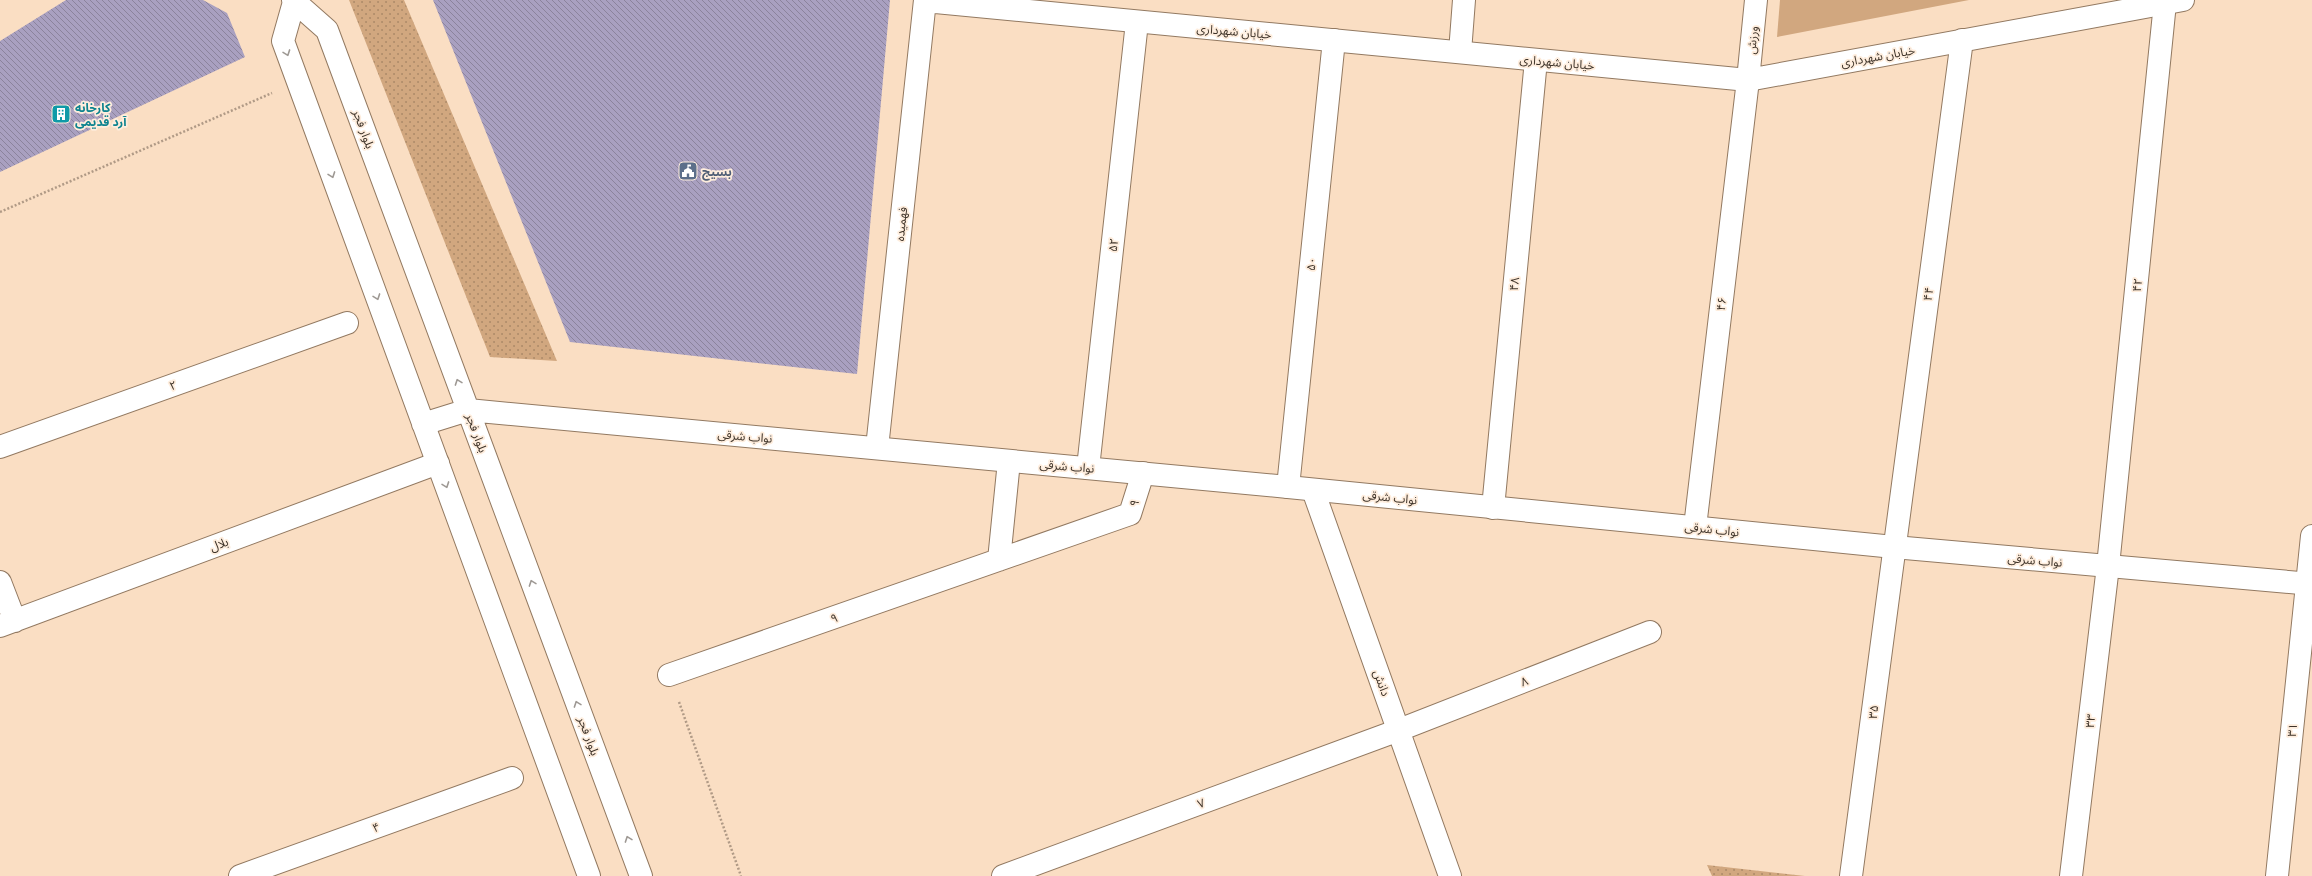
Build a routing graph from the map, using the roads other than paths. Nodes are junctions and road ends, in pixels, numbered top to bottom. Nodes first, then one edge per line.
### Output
1 (1464, 0) edge
2 (1756, 0) edge
3 (294, 1) edge
4 (925, 1) edge
5 (2174, 2) edge
6 (1137, 22) junction
7 (1334, 40) junction
8 (1962, 40) junction
9 (1460, 52) junction
10 (1536, 60) junction
11 (1748, 80) junction
12 (347, 322) dead end
13 (468, 410) junction
14 (423, 424) junction
15 (0, 447) edge
16 (877, 448) junction
17 (1008, 461) junction
18 (438, 463) junction
19 (1088, 468) junction
20 (1143, 473) junction
21 (1288, 487) junction
22 (1313, 490) junction
23 (1493, 508) junction
24 (1695, 527) junction
25 (2312, 536) edge
26 (1894, 548) junction
27 (1000, 560) junction
28 (2108, 566) junction
29 (0, 582) edge
30 (2310, 584) edge
31 (8, 624) edge
32 (1650, 632) dead end
33 (669, 676) road end
34 (1398, 730) junction
35 (512, 778) dead end
36 (240, 876) edge
37 (589, 876) edge
38 (641, 876) edge
39 (1003, 876) edge
40 (1450, 876) edge
41 (1851, 876) edge
42 (2071, 876) edge
43 (2277, 876) edge

1 - 9 street
2 - 11 street, ورزش
13 -> 3 street, بلوار فجر
3 -> 14 street, بلوار فجر
4 - 6 street, خیابان شهرداری
4 - 16 street, فهمیده
5 - 8 street, خیابان شهرداری
5 - 28 street, ۴۲
6 - 7 street, خیابان شهرداری
6 - 19 street, ۵۲
7 - 9 street, خیابان شهرداری
7 - 21 street, ۵۰
8 - 11 street, خیابان شهرداری
8 - 26 street, ۴۴
9 - 10 street, خیابان شهرداری
10 - 11 street, خیابان شهرداری
10 - 23 street, ۴۸
11 - 24 street, ۴۶
12 - 15 street, ۲
13 - 14 street
13 - 16 street, نواب شرقی
38 -> 13 street, بلوار فجر
14 - 18 street, بلوار فجر
16 - 17 street, نواب شرقی
17 - 19 street, نواب شرقی
17 - 27 street
18 - 31 street, بلال
18 -> 37 street, بلوار فجر
19 - 20 street, نواب شرقی
20 - 21 street, نواب شرقی
20 - 27 street, ۹
21 - 22 street, نواب شرقی
22 - 23 street, نواب شرقی
22 - 34 street, دانش
23 - 24 street, نواب شرقی
24 - 26 street, نواب شرقی
25 - 30 street, ۳۱
26 - 28 street, نواب شرقی
26 - 41 street, ۳۵
27 - 33 street, ۹
28 - 30 street, نواب شرقی
28 - 42 street, ۳۳
29 - 31 street
30 - 43 street, ۳۱
32 - 34 street, ۸
34 - 39 street, ۷
34 - 40 street, دانش
35 - 36 street, ۴

